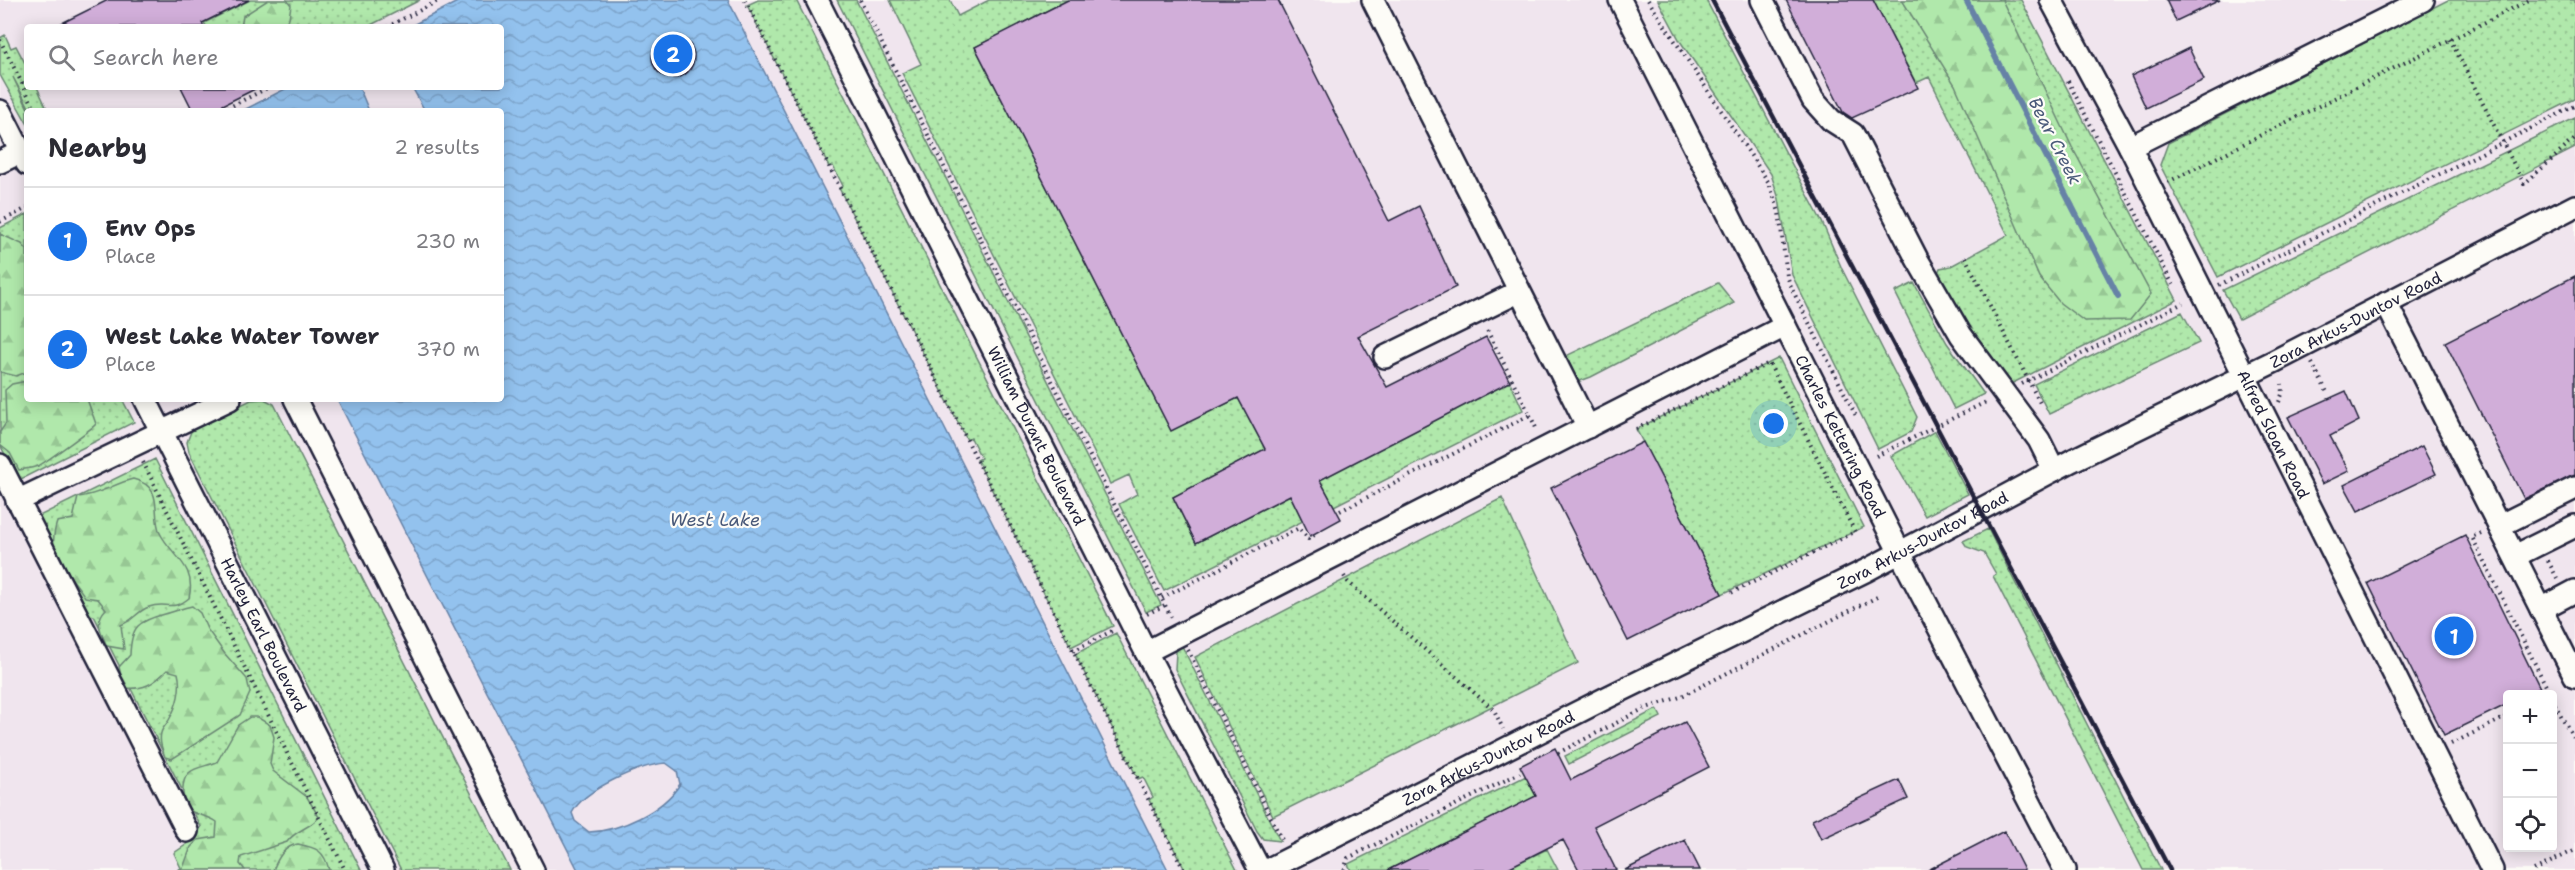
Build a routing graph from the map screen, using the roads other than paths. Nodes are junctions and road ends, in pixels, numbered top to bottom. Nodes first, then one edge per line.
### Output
1 (818, 0) edge
2 (1373, 0) edge
3 (1620, 0) edge
4 (1762, 0) edge
5 (2052, 0) edge
6 (2423, 0) edge
7 (0, 111) edge
8 (2130, 147) junction
9 (24, 158) edge
10 (0, 162) edge
11 (2575, 206) edge
12 (1518, 292) junction
13 (2386, 303) junction
14 (1785, 326) junction
15 (1385, 357) dead end
16 (2245, 375) junction
17 (146, 402) edge
18 (224, 402) edge
19 (297, 402) edge
20 (1588, 427) junction
21 (162, 433) junction
22 (0, 465) edge
23 (2054, 470) junction
24 (2575, 488) edge
25 (17, 501) junction
26 (2499, 526) junction
27 (2575, 526) edge
28 (1900, 553) junction
29 (2515, 556) junction
30 (2575, 591) edge
31 (2541, 609) junction
32 (1146, 652) junction
33 (2575, 676) edge
34 (187, 831) dead end
35 (383, 870) edge
36 (533, 870) edge
37 (1260, 870) edge
38 (1267, 870) edge
39 (2065, 870) edge
40 (2492, 870) edge

1 - 32 lane, William Durant Boulevard
2 - 12 lane
3 - 14 lane, Charles Kettering Road
4 - 23 lane
5 - 8 lane, Alfred Sloan Road
6 - 8 lane
7 - 9 lane
8 - 16 lane, Alfred Sloan Road
9 - 10 lane
11 - 13 lane, Zora Arkus-Duntov Road
12 - 15 lane
12 - 20 lane
13 - 16 lane, Zora Arkus-Duntov Road
13 - 26 lane
14 - 20 lane
14 - 28 lane, Charles Kettering Road
16 - 23 lane, Zora Arkus-Duntov Road
16 - 40 lane, Alfred Sloan Road
17 - 21 lane, Harley Earl Boulevard
18 - 21 lane
19 - 36 lane
20 - 32 lane
21 - 25 lane
21 - 35 lane, Harley Earl Boulevard
22 - 25 lane
23 - 28 lane, Zora Arkus-Duntov Road
24 - 26 lane
25 - 34 lane
26 - 29 lane
27 - 29 lane
28 - 38 lane, Zora Arkus-Duntov Road
28 - 39 lane, Charles Kettering Road
29 - 31 lane
30 - 31 lane
31 - 33 lane
32 - 37 lane, William Durant Boulevard

